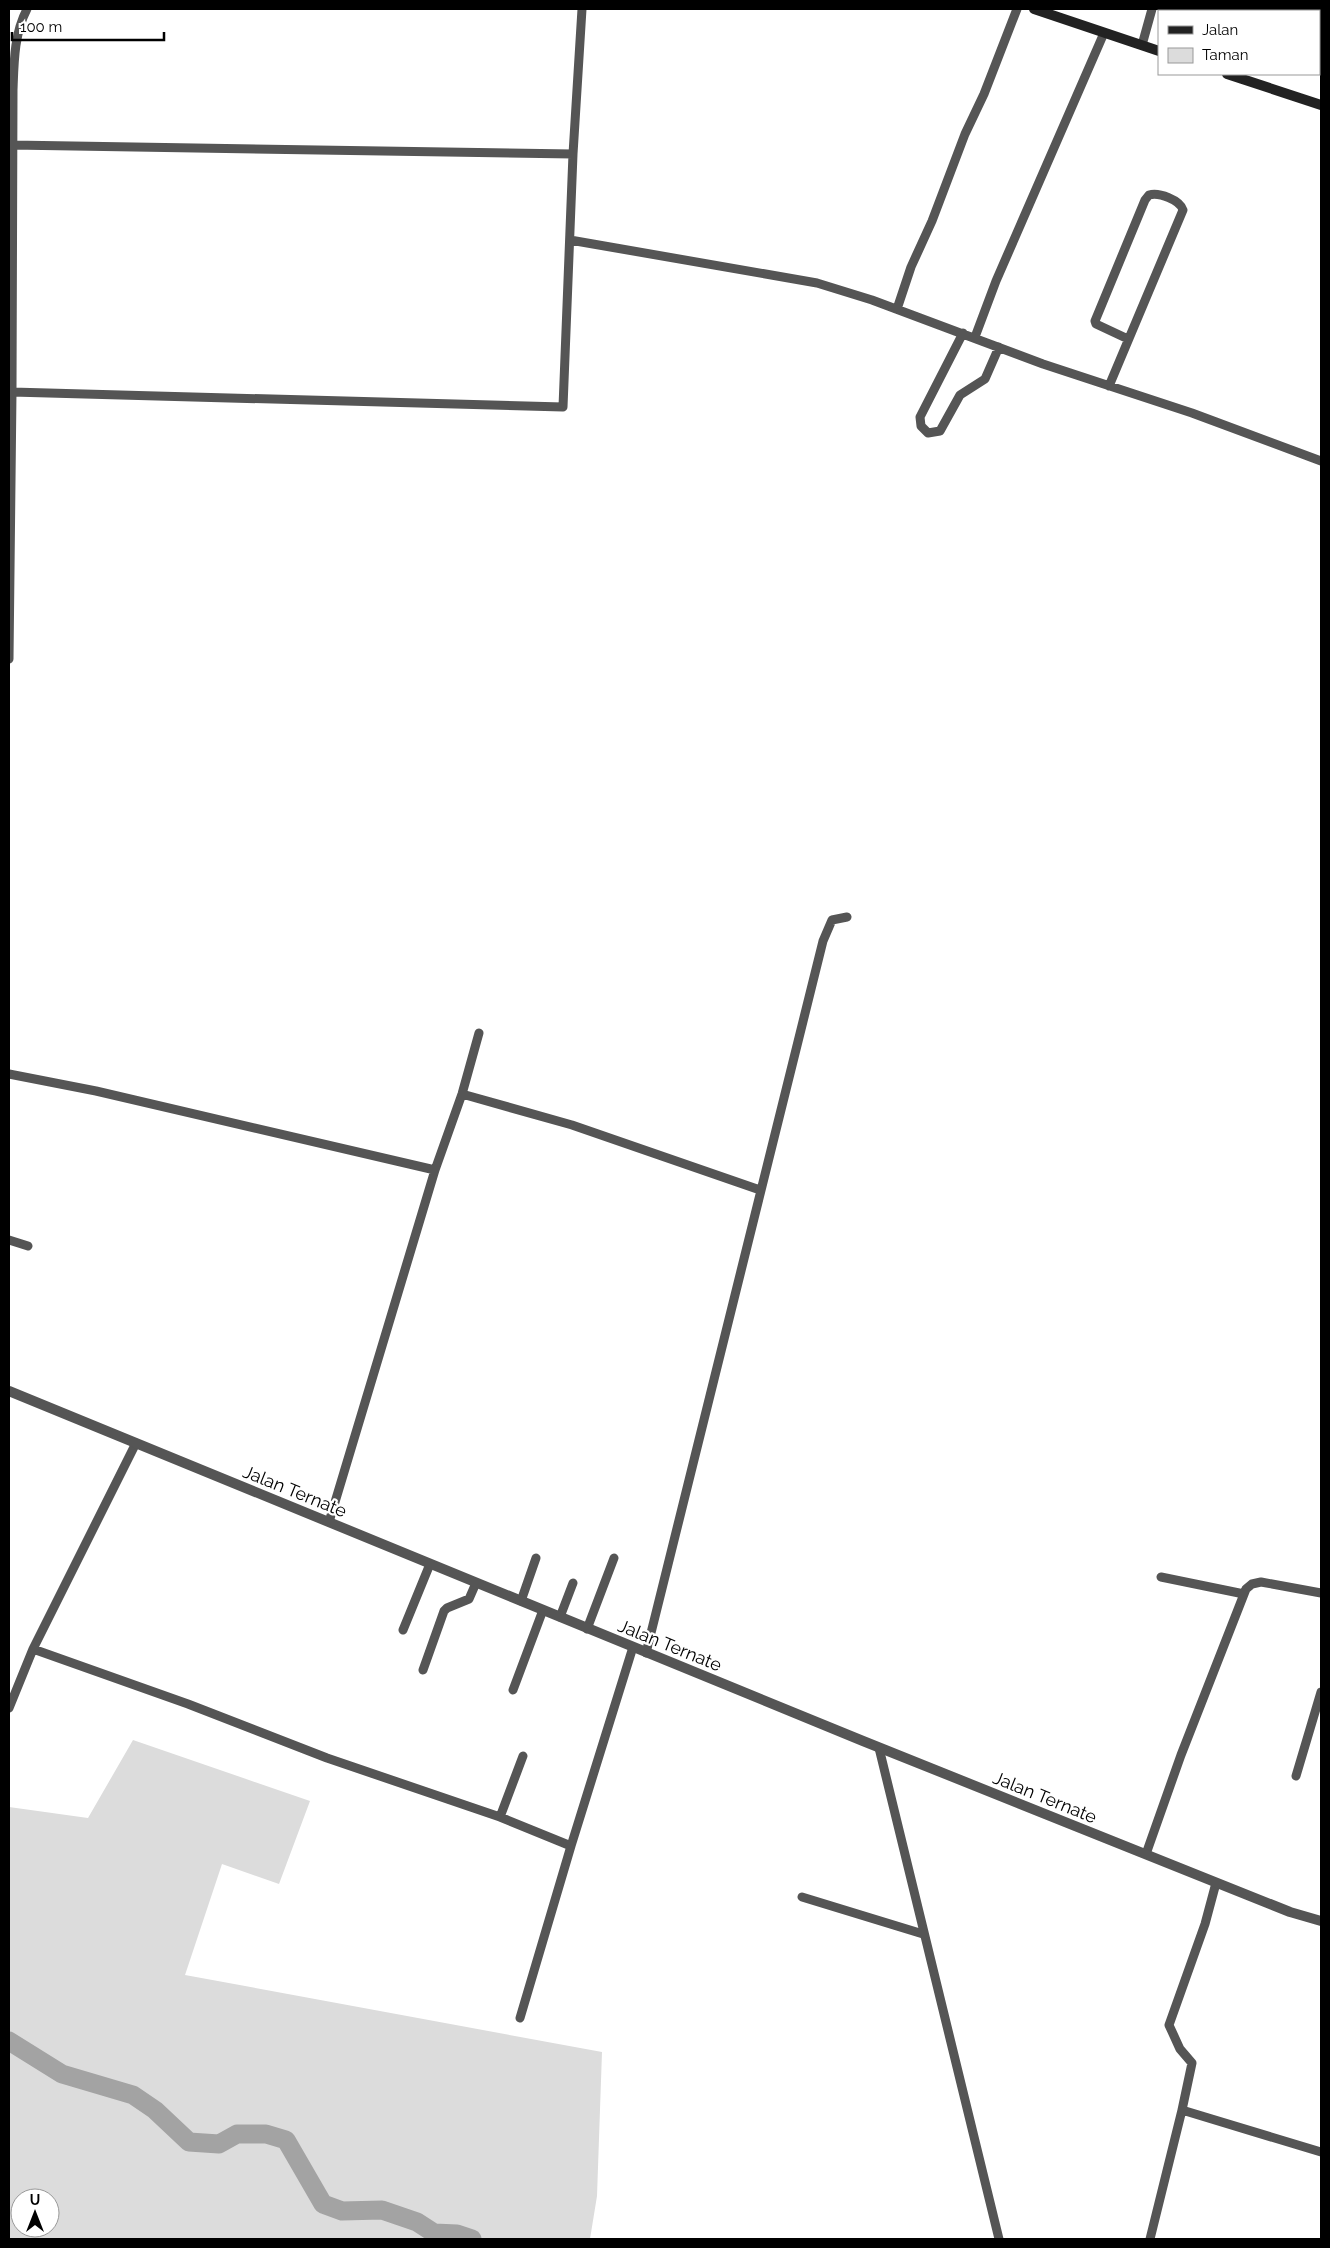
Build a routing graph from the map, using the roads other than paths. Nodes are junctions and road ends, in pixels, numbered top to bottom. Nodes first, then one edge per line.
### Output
1 (27, 9) edge
2 (582, 9) edge
3 (1017, 9) edge
4 (1034, 9) edge
5 (1152, 9) edge
6 (1104, 33) junction
7 (1142, 45) junction
8 (1158, 51) edge
9 (1230, 75) edge
10 (11, 90) edge
11 (1321, 106) edge
12 (12, 145) junction
13 (573, 154) junction
14 (570, 240) junction
15 (897, 309) junction
16 (10, 313) edge
17 (963, 333) junction
18 (975, 337) junction
19 (1128, 339) junction
20 (999, 347) junction
21 (1109, 386) junction
22 (12, 392) junction
23 (1321, 461) edge
24 (10, 542) edge
25 (9, 659) edge
26 (847, 917) dead end
27 (478, 1034) dead end
28 (9, 1074) edge
29 (462, 1094) junction
30 (435, 1170) junction
31 (760, 1190) junction
32 (9, 1240) edge
33 (28, 1246) dead end
34 (9, 1391) edge
35 (136, 1443) junction
36 (329, 1522) junction
37 (536, 1558) dead end
38 (614, 1558) dead end
39 (430, 1564) junction
40 (1162, 1576) dead end
41 (476, 1583) junction
42 (573, 1583) dead end
43 (1321, 1593) edge
44 (1244, 1594) junction
45 (521, 1601) junction
46 (543, 1610) junction
47 (560, 1617) junction
48 (587, 1629) junction
49 (403, 1630) dead end
50 (633, 1647) junction
51 (33, 1649) junction
52 (646, 1653) junction
53 (423, 1670) dead end
54 (513, 1690) dead end
55 (1321, 1692) edge
56 (9, 1708) edge
57 (878, 1748) junction
58 (523, 1756) dead end
59 (1296, 1776) dead end
60 (500, 1817) junction
61 (570, 1846) junction
62 (1146, 1854) junction
63 (1216, 1883) junction
64 (802, 1897) dead end
65 (1321, 1921) edge
66 (923, 1934) junction
67 (520, 2018) dead end
68 (1182, 2110) junction
69 (1321, 2152) edge
70 (999, 2239) edge
71 (1150, 2239) edge

1 - 10 street
2 - 13 street
3 - 15 street
4 - 6 main road
5 - 7 street
6 - 7 main road
6 - 18 street
7 - 8 main road
9 - 11 main road
10 - 12 street
12 - 13 street
12 - 16 street
13 - 14 street
14 - 15 street
14 - 22 street
15 - 17 street
16 - 22 street
17 - 18 street
17 - 20 street
18 - 20 street
19 - 19 street
19 - 21 street
20 - 21 street
21 - 23 street
22 - 24 street
24 - 25 street
26 - 31 street
27 - 29 street
28 - 30 street
29 - 30 street
29 - 31 street
30 - 36 street
31 - 52 street
32 - 33 street
34 - 35 street, Jalan Ternate
35 - 36 street, Jalan Ternate
35 - 51 street
36 - 39 street, Jalan Ternate
37 - 45 street
38 - 48 street
39 - 41 street, Jalan Ternate
39 - 49 street
40 - 44 street
41 - 45 street, Jalan Ternate
41 - 53 street
42 - 47 street
43 - 44 street
44 - 62 street
45 - 46 street, Jalan Ternate
46 - 47 street, Jalan Ternate
46 - 54 street
47 - 48 street, Jalan Ternate
48 - 50 street, Jalan Ternate
50 - 52 street, Jalan Ternate
50 - 61 street
51 - 56 street
51 - 60 street
52 - 57 street, Jalan Ternate
55 - 59 street
57 - 62 street, Jalan Ternate
57 - 66 street
58 - 60 street
60 - 61 street
61 - 67 street
62 - 63 street, Jalan Ternate
63 - 65 street, Jalan Ternate
63 - 68 street
64 - 66 street
66 - 70 street
68 - 69 street
68 - 71 street

